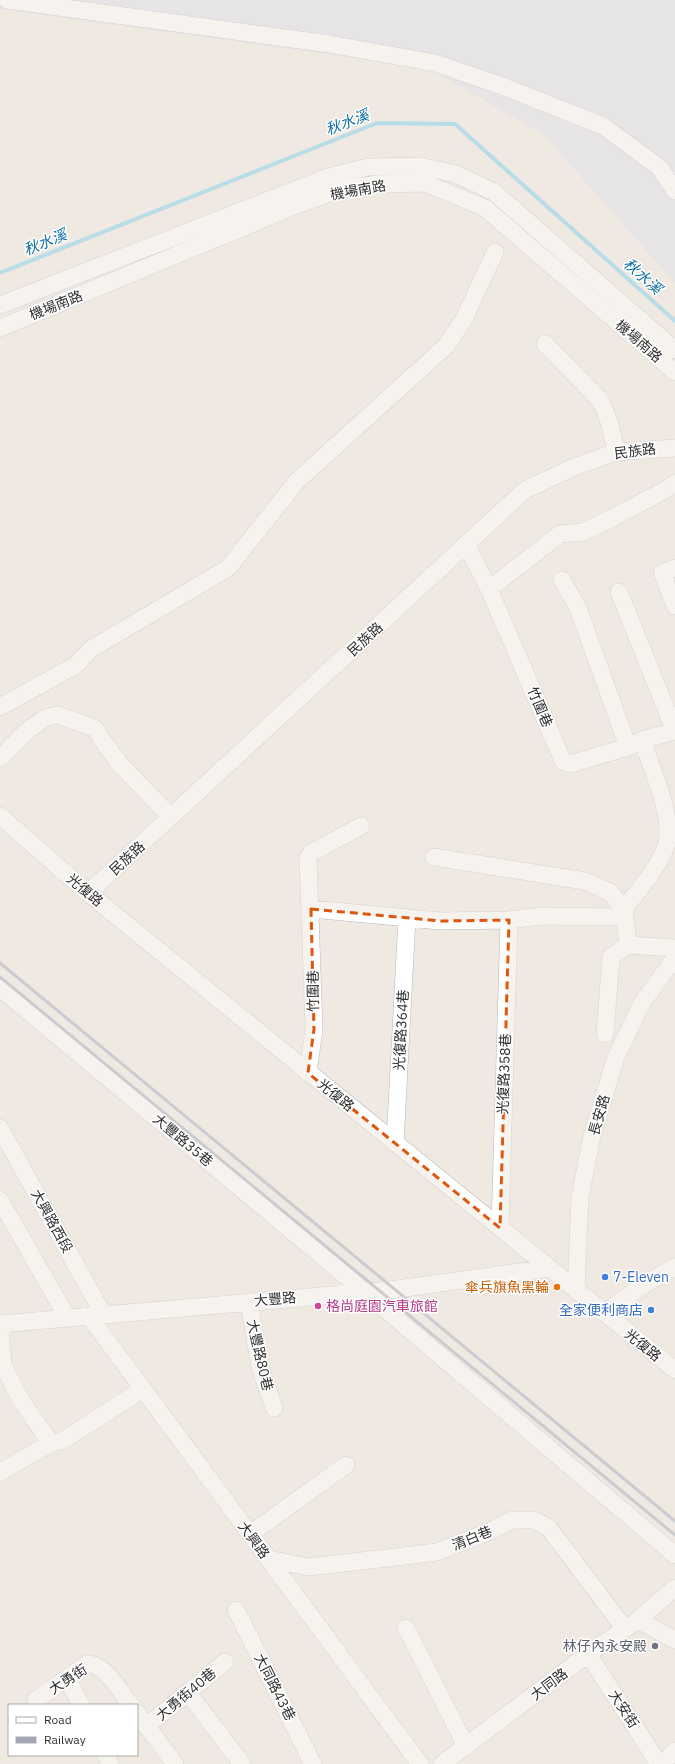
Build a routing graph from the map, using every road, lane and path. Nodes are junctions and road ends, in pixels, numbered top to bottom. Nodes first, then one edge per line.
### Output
1 (7, 0) edge
2 (675, 191) edge
3 (496, 252) dead end
4 (0, 305) edge
5 (0, 328) edge
6 (546, 344) dead end
7 (675, 350) edge
8 (675, 372) edge
9 (675, 448) edge
10 (616, 452) junction
11 (675, 482) edge
12 (467, 546) junction
13 (675, 568) edge
14 (562, 580) dead end
15 (489, 589) junction
16 (619, 592) dead end
17 (675, 606) edge
18 (0, 707) edge
19 (675, 731) edge
20 (635, 744) junction
21 (0, 758) edge
22 (0, 816) edge
23 (171, 817) junction
24 (361, 826) dead end
25 (434, 857) dead end
26 (88, 893) junction
27 (311, 909) junction
28 (624, 913) junction
29 (407, 918) junction
30 (509, 920) junction
31 (628, 944) junction
32 (675, 948) edge
33 (675, 958) edge
34 (0, 988) edge
35 (605, 1034) dead end
36 (308, 1072) junction
37 (0, 1128) edge
38 (395, 1143) junction
39 (0, 1200) edge
40 (500, 1228) junction
41 (675, 1267) edge
42 (549, 1268) junction
43 (576, 1290) junction
44 (365, 1292) junction
45 (249, 1302) junction
46 (605, 1313) junction
47 (96, 1315) junction
48 (67, 1317) junction
49 (0, 1324) edge
50 (675, 1370) edge
51 (143, 1389) junction
52 (274, 1408) dead end
53 (51, 1443) junction
54 (346, 1465) dead end
55 (0, 1472) edge
56 (250, 1534) junction
57 (675, 1554) edge
58 (268, 1559) junction
59 (675, 1588) edge
60 (236, 1610) dead end
61 (632, 1624) junction
62 (406, 1628) dead end
63 (675, 1640) edge
64 (588, 1654) junction
65 (225, 1662) dead end
66 (67, 1678) junction
67 (188, 1693) junction
68 (36, 1700) dead end
69 (80, 1704) edge
70 (130, 1704) edge
71 (138, 1714) edge
72 (147, 1726) junction
73 (466, 1746) junction
74 (675, 1751) edge
75 (175, 1764) edge
76 (242, 1764) edge
77 (314, 1764) edge
78 (420, 1764) edge
79 (442, 1764) edge
80 (661, 1764) edge

1 - 2 street
3 - 18 street
4 - 7 street, 機場南路
5 - 8 street, 機場南路
6 - 10 street
9 - 10 street, 民族路
10 - 12 street, 民族路
11 - 15 street
12 - 15 street, 竹圍巷
12 - 23 street, 民族路
13 - 17 street
14 - 20 street
15 - 20 street, 竹圍巷
16 - 19 street
19 - 20 street, 竹圍巷
20 - 28 street
21 - 23 street
22 - 26 street, 光復路
23 - 26 street, 民族路
24 - 27 street, 竹圍巷
25 - 28 street
26 - 36 street, 光復路
27 - 29 street
27 - 36 street, 竹圍巷
28 - 30 street
28 - 31 street
29 - 30 street
29 - 38 street, 光復路364巷
30 - 40 street, 光復路358巷
31 - 32 street
31 - 35 street
33 - 43 street, 長安路
34 - 44 street, 大豐路35巷
36 - 38 street, 光復路
37 - 47 street, 大興路西段
38 - 40 street, 光復路
39 - 48 street
40 - 42 street, 光復路
41 - 46 street
42 - 43 street, 光復路
42 - 44 street, 大豐路
43 - 46 street, 光復路
44 - 45 street, 大豐路
44 - 57 street, 大豐路35巷
45 - 47 street, 大豐路
45 - 52 street, 大豐路80巷
46 - 50 street, 光復路
47 - 48 street, 大豐路
47 - 51 street, 大興路
48 - 49 street, 大豐路
49 - 53 street
51 - 53 street
51 - 56 street, 大興路
53 - 55 street
54 - 56 street
56 - 58 street, 大興路
58 - 61 street, 清白巷
58 - 78 street, 大興路
59 - 61 street, 大同路
60 - 77 street, 大同路43巷
61 - 63 street
61 - 64 street, 大同路
62 - 73 street
64 - 73 street, 大同路
64 - 80 street, 大安街
65 - 67 street, 大勇街40巷
66 - 68 street, 大勇街
66 - 69 street
66 - 70 street, 大勇街
67 - 72 street, 大勇街40巷
67 - 76 street
71 - 72 street
72 - 75 street
73 - 79 street, 大同路
74 - 80 street

